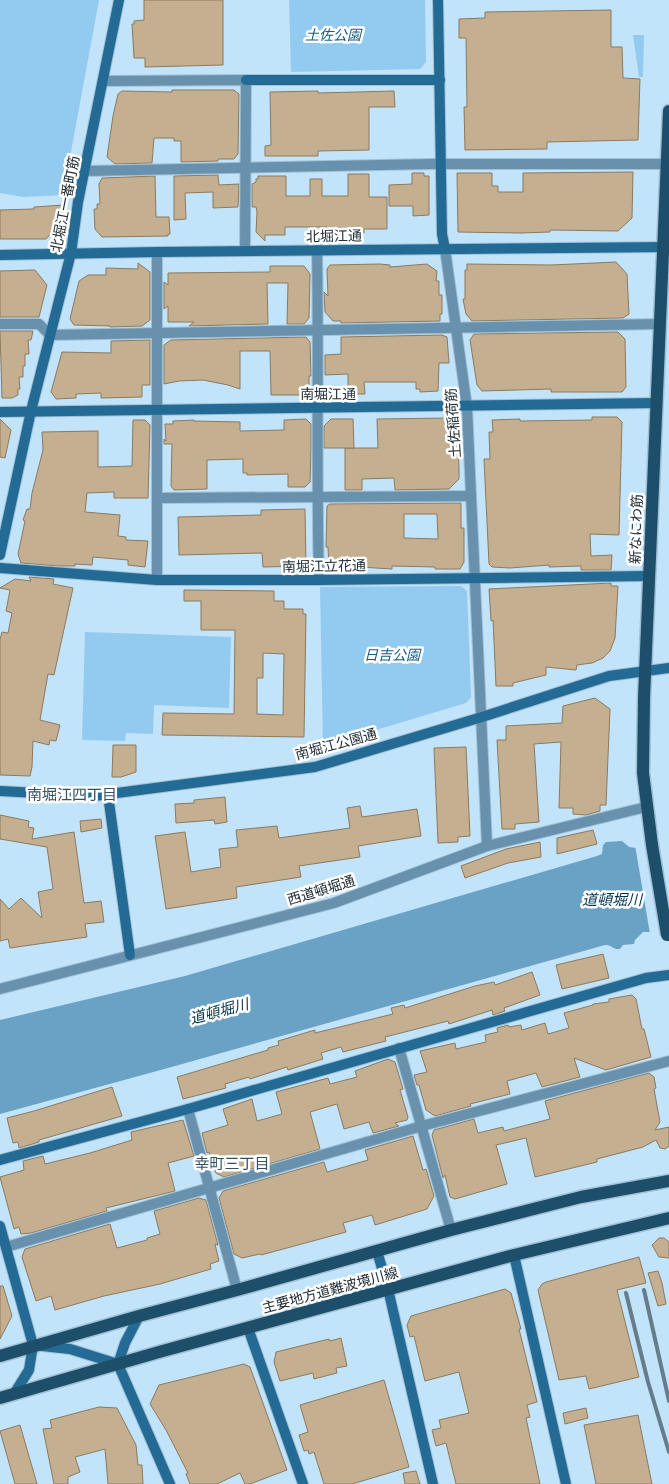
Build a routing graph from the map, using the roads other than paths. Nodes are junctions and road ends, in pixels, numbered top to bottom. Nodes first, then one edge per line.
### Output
1 (119, 0) edge
2 (438, 0) edge
3 (246, 80) junction
4 (440, 80) junction
5 (104, 81) junction
6 (669, 111) edge
7 (441, 164) junction
8 (666, 164) junction
9 (246, 167) junction
10 (85, 171) junction
11 (666, 247) edge
12 (446, 249) junction
13 (316, 250) junction
14 (245, 251) junction
15 (157, 252) junction
16 (71, 253) junction
17 (0, 255) edge
18 (0, 324) edge
19 (660, 324) junction
20 (456, 328) junction
21 (318, 330) junction
22 (157, 333) junction
23 (50, 334) junction
24 (656, 403) junction
25 (467, 406) junction
26 (318, 408) junction
27 (157, 409) junction
28 (31, 411) junction
29 (0, 412) edge
30 (471, 496) junction
31 (317, 497) junction
32 (157, 498) junction
33 (0, 555) edge
34 (0, 568) edge
35 (650, 576) junction
36 (476, 577) junction
37 (156, 580) junction
38 (319, 580) junction
39 (669, 668) edge
40 (645, 671) junction
41 (482, 717) junction
42 (0, 791) edge
43 (108, 795) junction
44 (646, 807) junction
45 (487, 846) junction
46 (668, 940) edge
47 (130, 955) junction
48 (669, 975) edge
49 (0, 988) edge
50 (399, 1048) junction
51 (669, 1061) edge
52 (188, 1108) junction
53 (422, 1126) junction
54 (0, 1160) edge
55 (669, 1181) edge
56 (209, 1186) junction
57 (669, 1218) edge
58 (0, 1226) edge
59 (451, 1230) junction
60 (6, 1247) junction
61 (377, 1251) junction
62 (514, 1255) junction
63 (388, 1289) junction
64 (237, 1290) junction
65 (139, 1316) junction
66 (248, 1328) junction
67 (33, 1345) junction
68 (0, 1356) edge
69 (118, 1364) junction
70 (14, 1394) junction
71 (0, 1398) edge
72 (170, 1484) edge
73 (303, 1484) edge
74 (434, 1484) edge
75 (566, 1484) edge

1 - 5 street, 北堀江一番町筋
2 - 4 street, 土佐稲荷筋
3 - 4 street
3 - 5 street
3 - 9 street
4 - 7 street, 土佐稲荷筋
5 - 10 street, 北堀江一番町筋
6 - 8 main road, 新なにわ筋
7 - 8 street
7 - 9 street
7 - 12 street, 土佐稲荷筋
8 - 11 main road, 新なにわ筋
9 - 10 street
9 - 14 street
10 - 16 street, 北堀江一番町筋
11 - 12 street, 北堀江通
11 - 19 main road, 新なにわ筋
12 - 13 street, 北堀江通
12 - 20 street, 土佐稲荷筋
13 - 14 street, 北堀江通
13 - 21 street
14 - 15 street, 北堀江通
15 - 16 street, 北堀江通
15 - 22 street
16 - 17 street, 北堀江通
16 - 23 street, 北堀江一番町筋
18 - 23 street
19 - 20 street
19 - 24 main road, 新なにわ筋
20 - 21 street
20 - 25 street, 土佐稲荷筋
21 - 22 street
21 - 26 street
22 - 23 street
22 - 27 street
23 - 28 street, 北堀江一番町筋
24 - 25 street, 南堀江通
24 - 35 main road, 新なにわ筋
25 - 26 street, 南堀江通
25 - 30 street, 土佐稲荷筋
26 - 27 street, 南堀江通
26 - 31 street
27 - 28 street, 南堀江通
27 - 32 street
28 - 29 street, 南堀江通
28 - 33 street, 北堀江一番町筋
30 - 31 street
30 - 36 street, 土佐稲荷筋
31 - 32 street
31 - 38 street
32 - 37 street
34 - 37 street, 南堀江立花通
35 - 36 street, 南堀江立花通
35 - 40 main road, 新なにわ筋
36 - 38 street, 南堀江立花通
36 - 41 street, 土佐稲荷筋
37 - 38 street, 南堀江立花通
39 - 40 street, 南堀江公園通
40 - 41 street, 南堀江公園通
40 - 44 main road, 新なにわ筋
41 - 43 street, 南堀江公園通
41 - 45 street, 土佐稲荷筋
42 - 43 street, 南堀江公園通
43 - 47 street
44 - 45 street, 西道頓堀通
44 - 46 main road, 新なにわ筋, bridge
45 - 47 street, 西道頓堀通
47 - 49 street, 西道頓堀通
48 - 50 street
50 - 52 street
50 - 53 street
51 - 53 street
52 - 54 street
52 - 56 street
53 - 56 street
53 - 59 street
55 - 59 main road, 主要地方道難波境川線
56 - 60 street
56 - 64 street
57 - 62 main road, 主要地方道難波境川線
58 - 60 street
59 - 61 main road, 主要地方道難波境川線
60 - 67 street
61 - 63 street
61 - 64 main road, 主要地方道難波境川線
62 - 63 main road, 主要地方道難波境川線
62 - 75 street
63 - 66 main road, 主要地方道難波境川線
63 - 74 street
64 - 65 main road, 主要地方道難波境川線
65 - 67 main road, 主要地方道難波境川線
65 - 69 street
66 - 69 main road, 主要地方道難波境川線
66 - 73 street
67 - 68 main road, 主要地方道難波境川線
67 - 69 street
67 - 70 street
69 - 70 main road, 主要地方道難波境川線
69 - 72 street
70 - 71 main road, 主要地方道難波境川線

